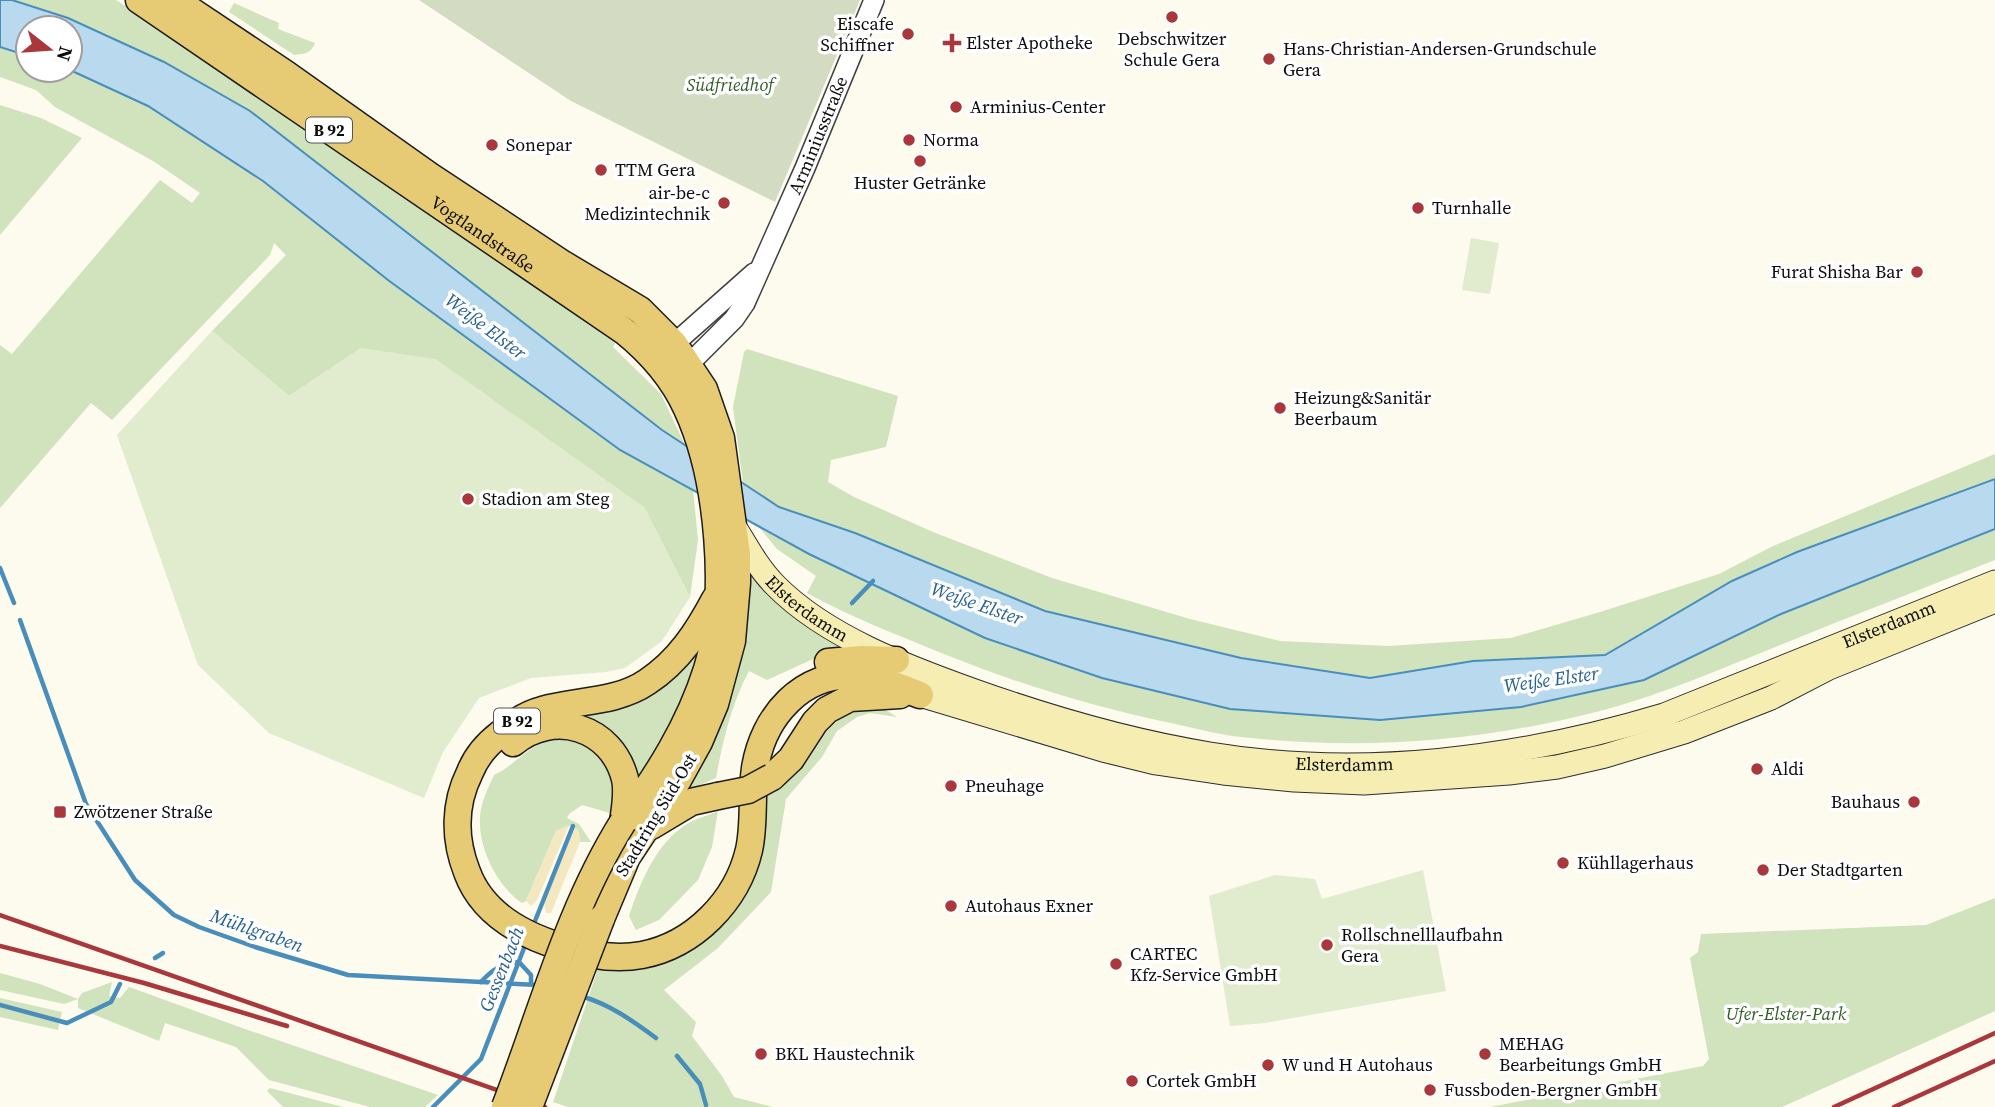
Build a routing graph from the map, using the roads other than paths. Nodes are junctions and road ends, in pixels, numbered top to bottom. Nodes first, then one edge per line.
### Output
1 (139, 0) edge
2 (175, 0) edge
3 (874, 0) edge
4 (676, 367) junction
5 (737, 555) junction
6 (1995, 582) edge
7 (718, 593) junction
8 (1995, 601) edge
9 (896, 660) junction
10 (920, 695) junction
11 (756, 771) junction
12 (633, 827) junction
13 (521, 922) junction
14 (505, 1107) edge
15 (529, 1107) edge

1 - 4 main road, Vogtlandstraße / B 92
2 - 4 main road, Vogtlandstraße / B 92
3 - 4 street, Arminiusstraße
4 - 5 main road, Vogtlandstraße / B 92
4 - 5 main road, Vogtlandstraße / B 92
5 - 7 main road, B 92
5 - 9 main road, Elsterdamm
5 - 12 main road, Stadtring Süd-Ost / B 92
6 - 9 main road, Elsterdamm
7 - 12 main road, Stadtring Süd-Ost / B 92
7 - 13 main road, B 92
8 - 10 main road, Elsterdamm
9 - 11 main road
10 - 11 main road, B 92
10 - 11 main road
11 - 12 main road, B 92, bridge
11 - 13 main road
12 - 13 main road, B 92
12 - 14 main road, Stadtring Süd-Ost / B 92, bridge
12 - 15 main road, Stadtring Süd-Ost / B 92, bridge

